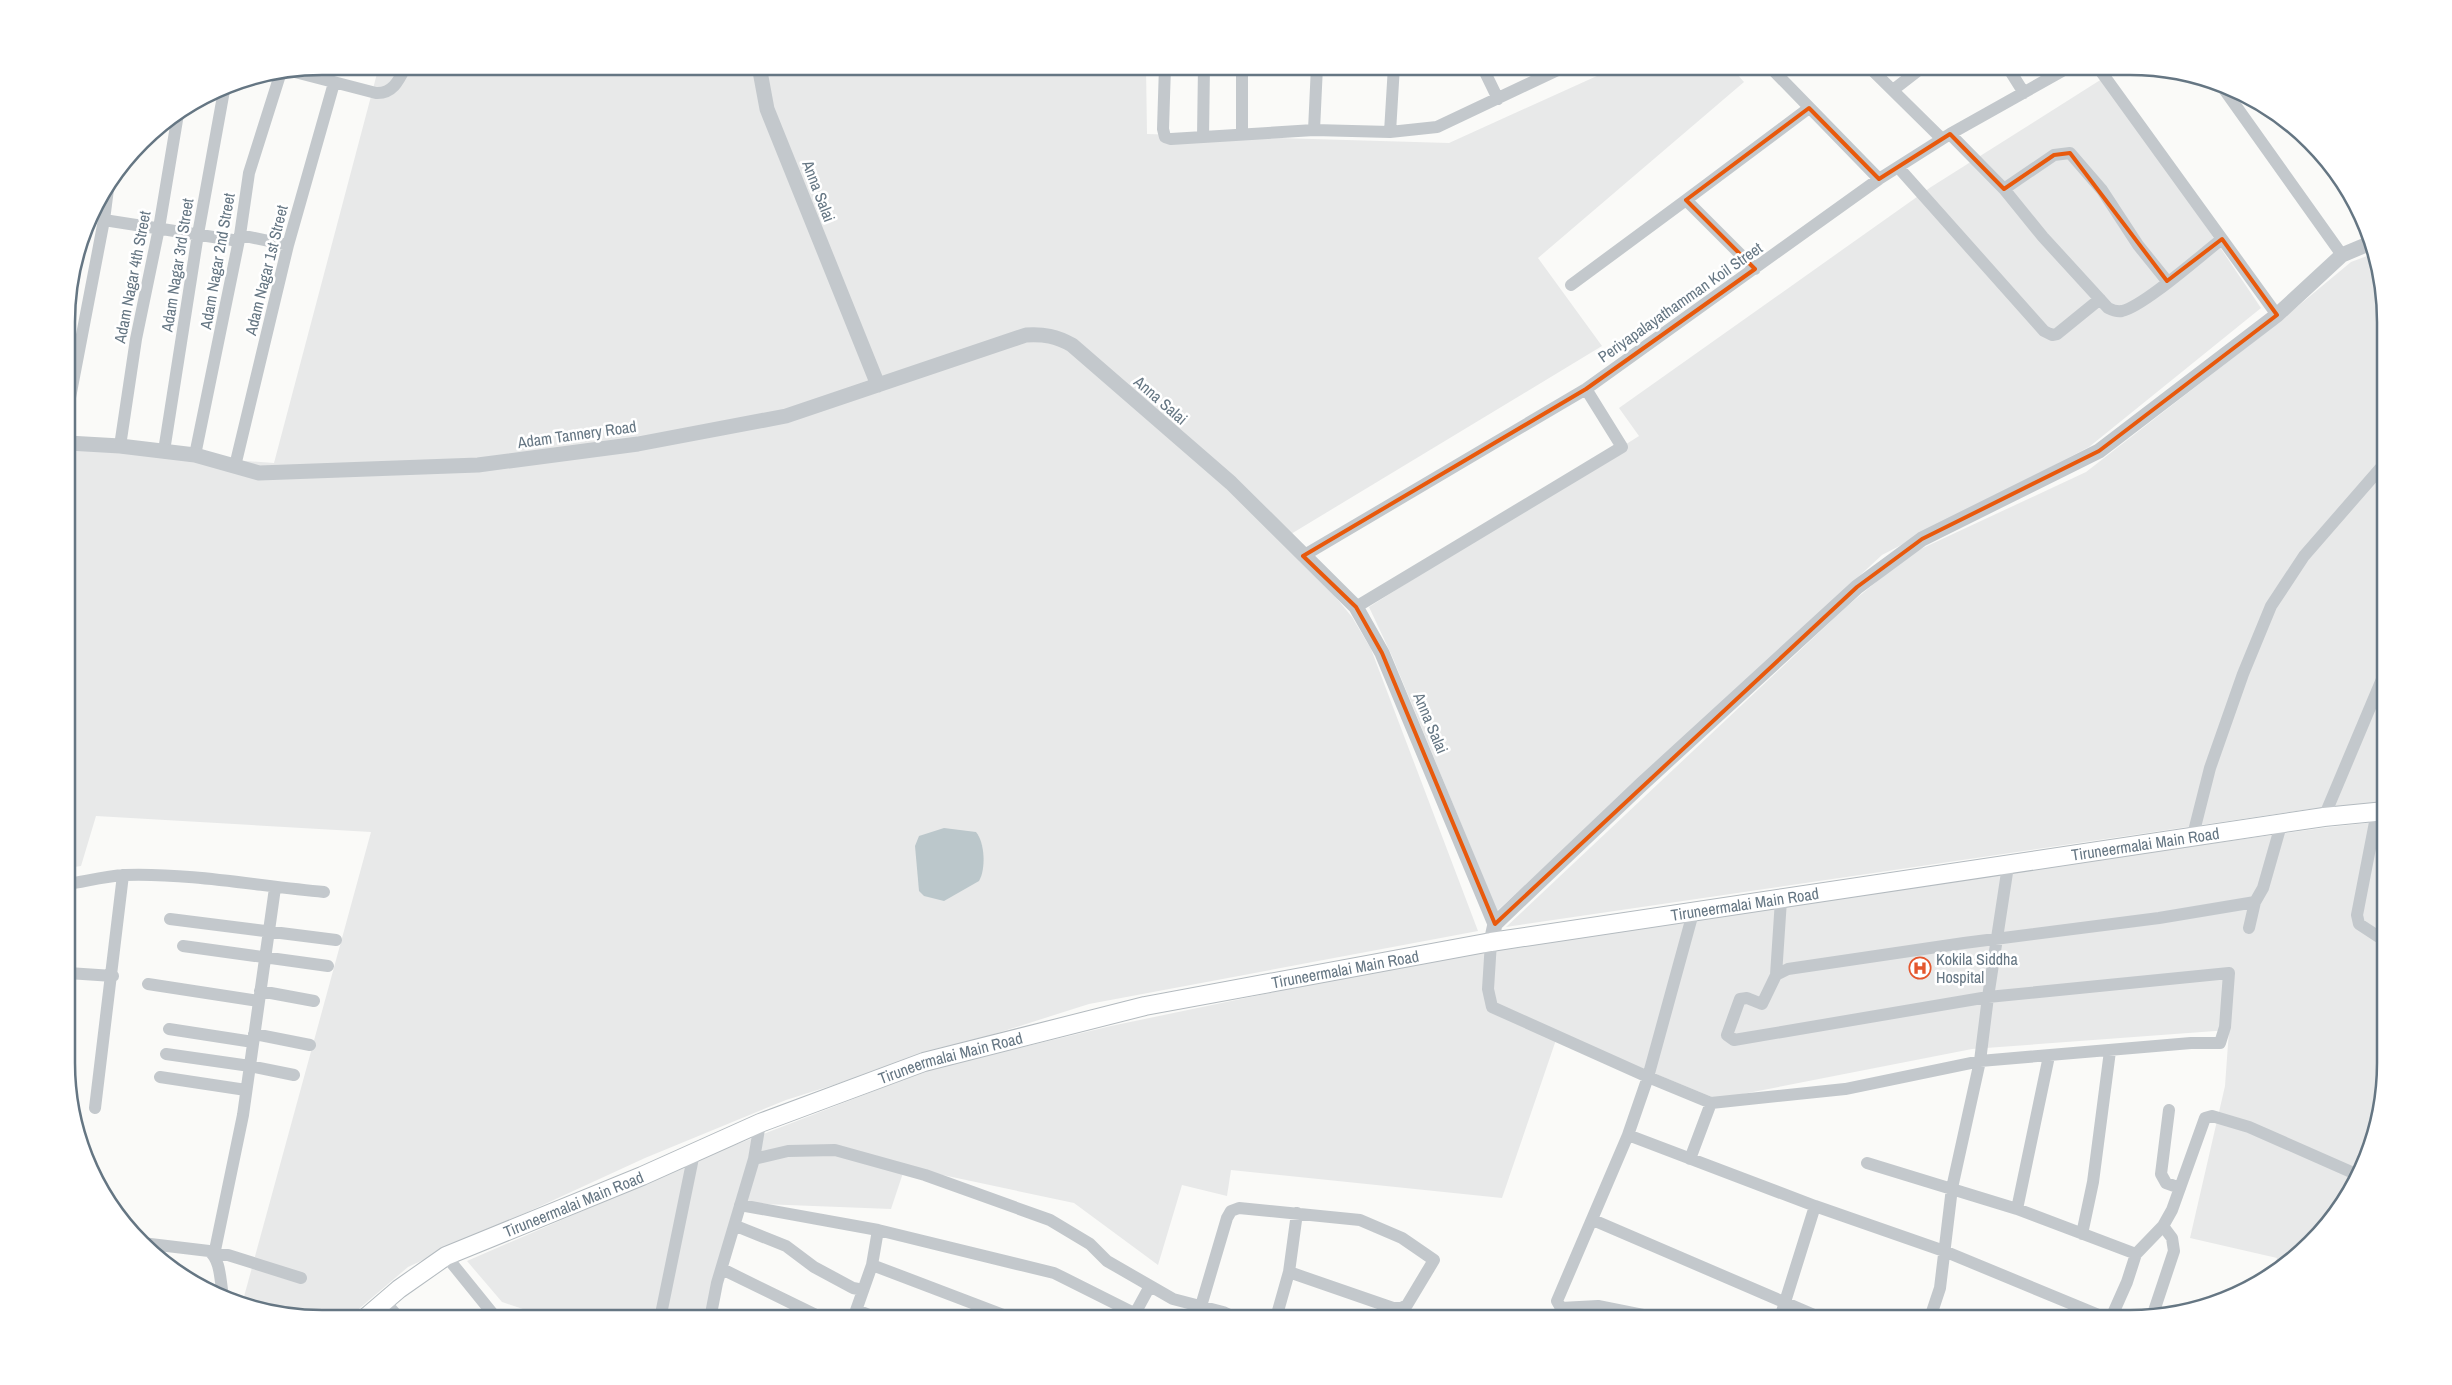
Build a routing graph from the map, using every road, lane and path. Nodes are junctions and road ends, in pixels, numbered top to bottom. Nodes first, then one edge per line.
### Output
1 (402, 75) edge
2 (761, 75) edge
3 (1165, 75) edge
4 (1204, 75) edge
5 (1242, 75) edge
6 (1317, 75) edge
7 (1393, 75) edge
8 (1486, 75) edge
9 (1545, 75) edge
10 (1778, 75) edge
11 (1877, 75) edge
12 (1912, 75) edge
13 (2013, 75) edge
14 (2055, 75) edge
15 (2104, 75) edge
16 (310, 76) edge
17 (279, 79) edge
18 (334, 82) junction
19 (1893, 90) junction
20 (2024, 93) junction
21 (2228, 95) edge
22 (223, 96) edge
23 (1498, 98) junction
24 (1809, 108) junction
25 (177, 123) edge
26 (1314, 130) junction
27 (1390, 132) junction
28 (1242, 134) junction
29 (1946, 136) junction
30 (1203, 138) junction
31 (1898, 167) junction
32 (1879, 179) junction
33 (2004, 189) junction
34 (1686, 200) junction
35 (106, 201) edge
36 (104, 220) junction
37 (160, 228) junction
38 (198, 234) junction
39 (239, 238) junction
40 (2222, 239) junction
41 (288, 244) junction
42 (2365, 245) edge
43 (2342, 255) junction
44 (1755, 269) junction
45 (2167, 281) junction
46 (1571, 284) dead end
47 (2100, 299) junction
48 (2277, 314) junction
49 (75, 371) edge
50 (878, 385) junction
51 (1586, 389) junction
52 (75, 444) edge
53 (120, 446) junction
54 (164, 451) junction
55 (195, 455) junction
56 (235, 466) junction
57 (2377, 472) edge
58 (1303, 556) junction
59 (1356, 607) junction
60 (2377, 691) edge
61 (2377, 812) edge
62 (2324, 818) junction
63 (2282, 825) junction
64 (2377, 830) edge
65 (2192, 839) junction
66 (2008, 866) junction
67 (123, 875) junction
68 (75, 883) edge
69 (275, 888) junction
70 (324, 892) dead end
71 (1781, 900) junction
72 (2255, 902) junction
73 (1694, 913) junction
74 (170, 919) dead end
75 (1496, 924) junction
76 (2249, 928) dead end
77 (268, 930) junction
78 (2377, 936) edge
79 (336, 940) dead end
80 (1997, 940) junction
81 (1492, 942) junction
82 (183, 946) dead end
83 (264, 957) junction
84 (328, 966) dead end
85 (75, 973) edge
86 (1776, 975) junction
87 (113, 976) junction
88 (148, 984) dead end
89 (259, 996) junction
90 (1988, 997) junction
91 (314, 1001) dead end
92 (169, 1030) dead end
93 (253, 1038) junction
94 (310, 1045) dead end
95 (2110, 1050) junction
96 (166, 1054) dead end
97 (2049, 1056) junction
98 (1980, 1061) junction
99 (250, 1066) junction
100 (294, 1075) dead end
101 (160, 1077) dead end
102 (1648, 1077) junction
103 (246, 1090) junction
104 (1711, 1103) junction
105 (95, 1108) dead end
106 (2170, 1110) dead end
107 (760, 1123) junction
108 (1628, 1135) junction
109 (694, 1153) junction
110 (754, 1159) junction
111 (1690, 1159) junction
112 (1867, 1163) dead end
113 (2352, 1172) edge
114 (1952, 1188) junction
115 (2180, 1188) junction
116 (740, 1205) junction
117 (1815, 1206) junction
118 (2017, 1209) junction
119 (1297, 1213) junction
120 (1593, 1220) junction
121 (736, 1226) junction
122 (2163, 1226) junction
123 (878, 1230) junction
124 (2082, 1234) junction
125 (154, 1244) edge
126 (1944, 1251) junction
127 (214, 1254) junction
128 (2136, 1254) junction
129 (446, 1256) junction
130 (872, 1265) junction
131 (722, 1269) junction
132 (1289, 1272) junction
133 (301, 1278) dead end
134 (1150, 1286) junction
135 (222, 1289) edge
136 (863, 1290) junction
137 (385, 1302) junction
138 (1784, 1304) junction
139 (1201, 1306) junction
140 (2155, 1308) edge
141 (375, 1310) edge
142 (392, 1310) edge
143 (490, 1310) edge
144 (662, 1310) edge
145 (712, 1310) edge
146 (806, 1310) edge
147 (856, 1310) edge
148 (993, 1310) edge
149 (1122, 1310) edge
150 (1136, 1310) edge
151 (1209, 1310) edge
152 (1278, 1310) edge
153 (1580, 1310) edge
154 (1782, 1310) edge
155 (1800, 1310) edge
156 (1933, 1310) edge
157 (2087, 1310) edge
158 (2115, 1310) edge

1 - 18 street
2 - 50 street, Anna Salai
3 - 30 street
4 - 30 street
5 - 28 street
6 - 26 street
7 - 27 street
8 - 23 street
9 - 23 street
10 - 24 street
11 - 19 street
12 - 19 street
13 - 20 street
14 - 20 street, Periyapalayathamman Koil Street
15 - 40 street
16 - 18 street
17 - 39 street, Adam Nagar 2nd Street
18 - 41 street, Adam Nagar 1st Street
19 - 29 street
20 - 29 street, Periyapalayathamman Koil Street
21 - 43 street
22 - 38 street, Adam Nagar 3rd Street
23 - 27 street
24 - 32 street
24 - 34 street
25 - 37 street, Adam Nagar 4th Street
26 - 27 street
26 - 28 street
28 - 30 street
29 - 31 street, Periyapalayathamman Koil Street
29 - 33 street
31 - 32 street, Periyapalayathamman Koil Street
31 - 47 street
32 - 44 street, Periyapalayathamman Koil Street
33 - 45 street
33 - 47 street
34 - 44 street
34 - 46 street
35 - 36 street
36 - 37 street
36 - 49 street
37 - 38 street
37 - 53 street, Adam Nagar 4th Street
38 - 39 street
38 - 54 street, Adam Nagar 3rd Street
39 - 41 street
39 - 55 street, Adam Nagar 2nd Street
40 - 45 street
40 - 48 street
41 - 56 street, Adam Nagar 1st Street
42 - 43 street
43 - 48 street
44 - 51 street, Periyapalayathamman Koil Street
45 - 47 street
48 - 75 street
50 - 56 street, Adam Tannery Road
50 - 58 street, Anna Salai
51 - 58 street, Periyapalayathamman Koil Street
51 - 59 street
52 - 53 street, Adam Tannery Road
53 - 54 street, Adam Tannery Road
54 - 55 street, Adam Tannery Road
55 - 56 street, Adam Tannery Road
57 - 65 street
58 - 59 street, Anna Salai
59 - 75 street, Anna Salai
60 - 62 street
61 - 62 main road, Tiruneermalai Main Road
62 - 63 main road, Tiruneermalai Main Road
63 - 65 main road, Tiruneermalai Main Road
63 - 72 street
64 - 78 street
65 - 66 main road, Tiruneermalai Main Road
66 - 71 main road, Tiruneermalai Main Road
66 - 80 street
67 - 68 street
67 - 69 street
67 - 87 street
69 - 70 street
69 - 77 street
71 - 73 main road, Tiruneermalai Main Road
71 - 86 street
72 - 76 street
72 - 80 street
73 - 81 main road, Tiruneermalai Main Road
73 - 102 street
74 - 77 street
75 - 81 street
77 - 79 street
77 - 83 street
80 - 86 street
80 - 90 street
81 - 102 street
81 - 107 main road, Tiruneermalai Main Road
82 - 83 street
83 - 84 street
83 - 89 street
85 - 87 street
86 - 90 street
87 - 105 street
88 - 89 street
89 - 91 street
89 - 93 street
90 - 95 street
90 - 98 street
92 - 93 street
93 - 94 street
93 - 99 street
95 - 97 street
95 - 124 street
96 - 99 street
97 - 98 street
97 - 118 street
98 - 104 street
98 - 114 street
99 - 100 street
99 - 103 street
101 - 103 street
102 - 104 street
102 - 108 street
103 - 127 street
104 - 111 street
106 - 115 street
107 - 109 main road, Tiruneermalai Main Road
107 - 110 street
108 - 111 street
108 - 120 street
109 - 129 main road, Tiruneermalai Main Road
109 - 144 street
110 - 116 street
110 - 134 street
111 - 117 street
112 - 114 street
113 - 115 street
114 - 118 street
114 - 126 street
115 - 122 street
116 - 121 street
116 - 123 street
117 - 126 street
117 - 138 street
118 - 124 street
119 - 132 street
119 - 132 street
119 - 139 street
120 - 138 street
120 - 153 street
121 - 131 street
121 - 136 street
122 - 128 street
122 - 140 street
123 - 130 street
123 - 149 street
124 - 128 street
125 - 127 street
126 - 156 street
126 - 157 street
127 - 133 street
127 - 135 street
128 - 158 street
129 - 137 main road, Tiruneermalai Main Road
129 - 143 street
130 - 136 street
130 - 148 street
131 - 145 street
131 - 146 street
132 - 152 street
134 - 139 street
134 - 150 street
136 - 147 street
137 - 141 main road, Tiruneermalai Main Road
137 - 142 street
138 - 154 street
138 - 155 street
139 - 151 street

